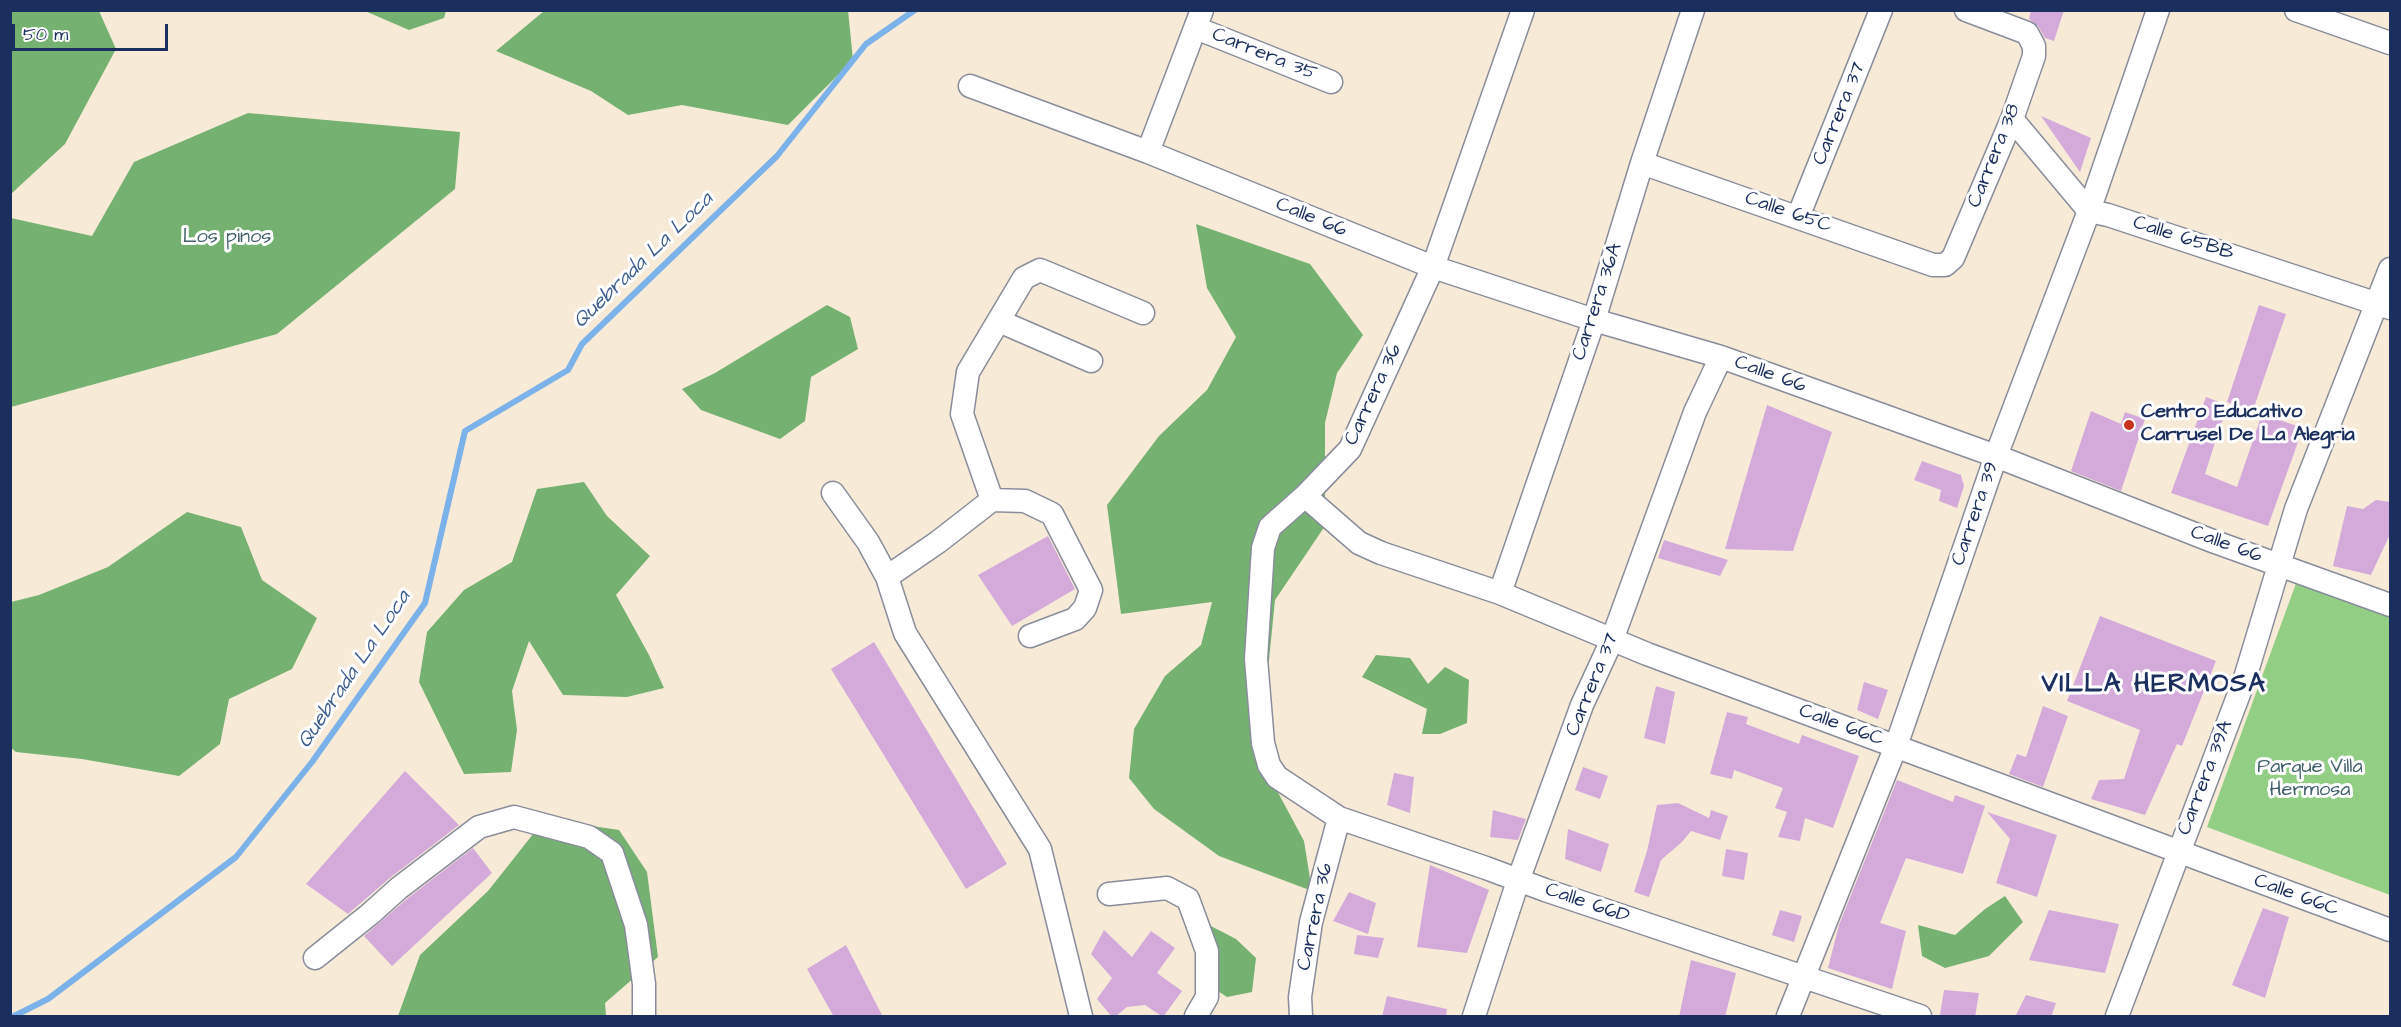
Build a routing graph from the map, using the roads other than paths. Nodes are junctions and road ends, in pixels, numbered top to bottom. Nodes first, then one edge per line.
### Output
1 (1694, 10) edge
2 (1881, 10) edge
3 (1966, 10) edge
4 (2158, 10) edge
5 (2296, 10) edge
6 (1521, 11) edge
7 (1199, 19) edge
8 (2391, 43) edge
9 (1331, 82) dead end
10 (970, 86) dead end
11 (2012, 119) junction
12 (1148, 152) junction
13 (1642, 163) junction
14 (2089, 211) junction
15 (1798, 217) junction
16 (1933, 265) joint
17 (1433, 267) junction
18 (2391, 269) edge
19 (2384, 305) edge
20 (1143, 313) dead end
21 (1594, 320) junction
22 (999, 321) junction
23 (1721, 357) junction
24 (1091, 361) dead end
25 (1996, 456) junction
26 (832, 493) dead end
27 (1305, 496) junction
28 (992, 500) junction
29 (2280, 564) junction
30 (887, 578) junction
31 (1500, 593) junction
32 (2391, 605) edge
33 (1030, 636) dead end
34 (1612, 640) junction
35 (1896, 746) junction
36 (1269, 765) joint
37 (1339, 818) junction
38 (2177, 852) junction
39 (1518, 881) junction
40 (1109, 894) dead end
41 (2391, 930) edge
42 (315, 958) dead end
43 (1804, 977) junction
44 (1301, 1007) edge
45 (644, 1017) edge
46 (1081, 1017) edge
47 (1196, 1017) edge
48 (1283, 1017) edge
49 (1474, 1017) edge
50 (1788, 1017) edge
51 (1920, 1017) edge
52 (2117, 1017) edge

1 - 13 street, Carrera 36A
2 - 15 street, Carrera 37
3 - 11 street, Carrera 38
4 - 14 street, Carrera 39
5 - 8 street
6 - 17 street, Carrera 36
7 - 9 street, Carrera 35
7 - 12 street, Carrera 35
10 - 12 street, Calle 66
11 - 14 street
11 - 16 street, Carrera 38
12 - 17 street, Calle 66
13 - 15 street, Calle 65C
13 - 21 street, Carrera 36A
14 - 19 street, Calle 65BB
14 - 25 street, Carrera 39
15 - 16 street, Calle 65C
17 - 21 street, Calle 66
17 - 27 street, Carrera 36
18 - 19 street, Carrera 39A
19 - 29 street, Carrera 39A
20 - 22 street
21 - 23 street, Calle 66
21 - 31 street, Carrera 36A
22 - 24 street
22 - 28 street
23 - 25 street, Calle 66
23 - 34 street, Carrera 37
25 - 29 street, Calle 66
25 - 35 street, Carrera 39
26 - 30 street
27 - 31 street, Calle 66C
27 - 36 street, Carrera 36
28 - 30 street
28 - 33 street
29 - 32 street, Calle 66
29 - 38 street, Carrera 39A
30 - 46 street
31 - 34 street, Calle 66C
34 - 35 street, Calle 66C
34 - 39 street, Carrera 37
35 - 38 street, Calle 66C
35 - 43 street, Carrera 39
36 - 37 street, Calle 66D
37 - 39 street, Calle 66D
37 - 44 street, Carrera 36
38 - 41 street, Calle 66C
38 - 52 street, Carrera 39A
39 - 43 street, Calle 66D
39 - 49 street, Carrera 37
40 - 47 street
42 - 45 street
43 - 50 street, Carrera 39
43 - 51 street, Calle 66D
44 - 48 street

